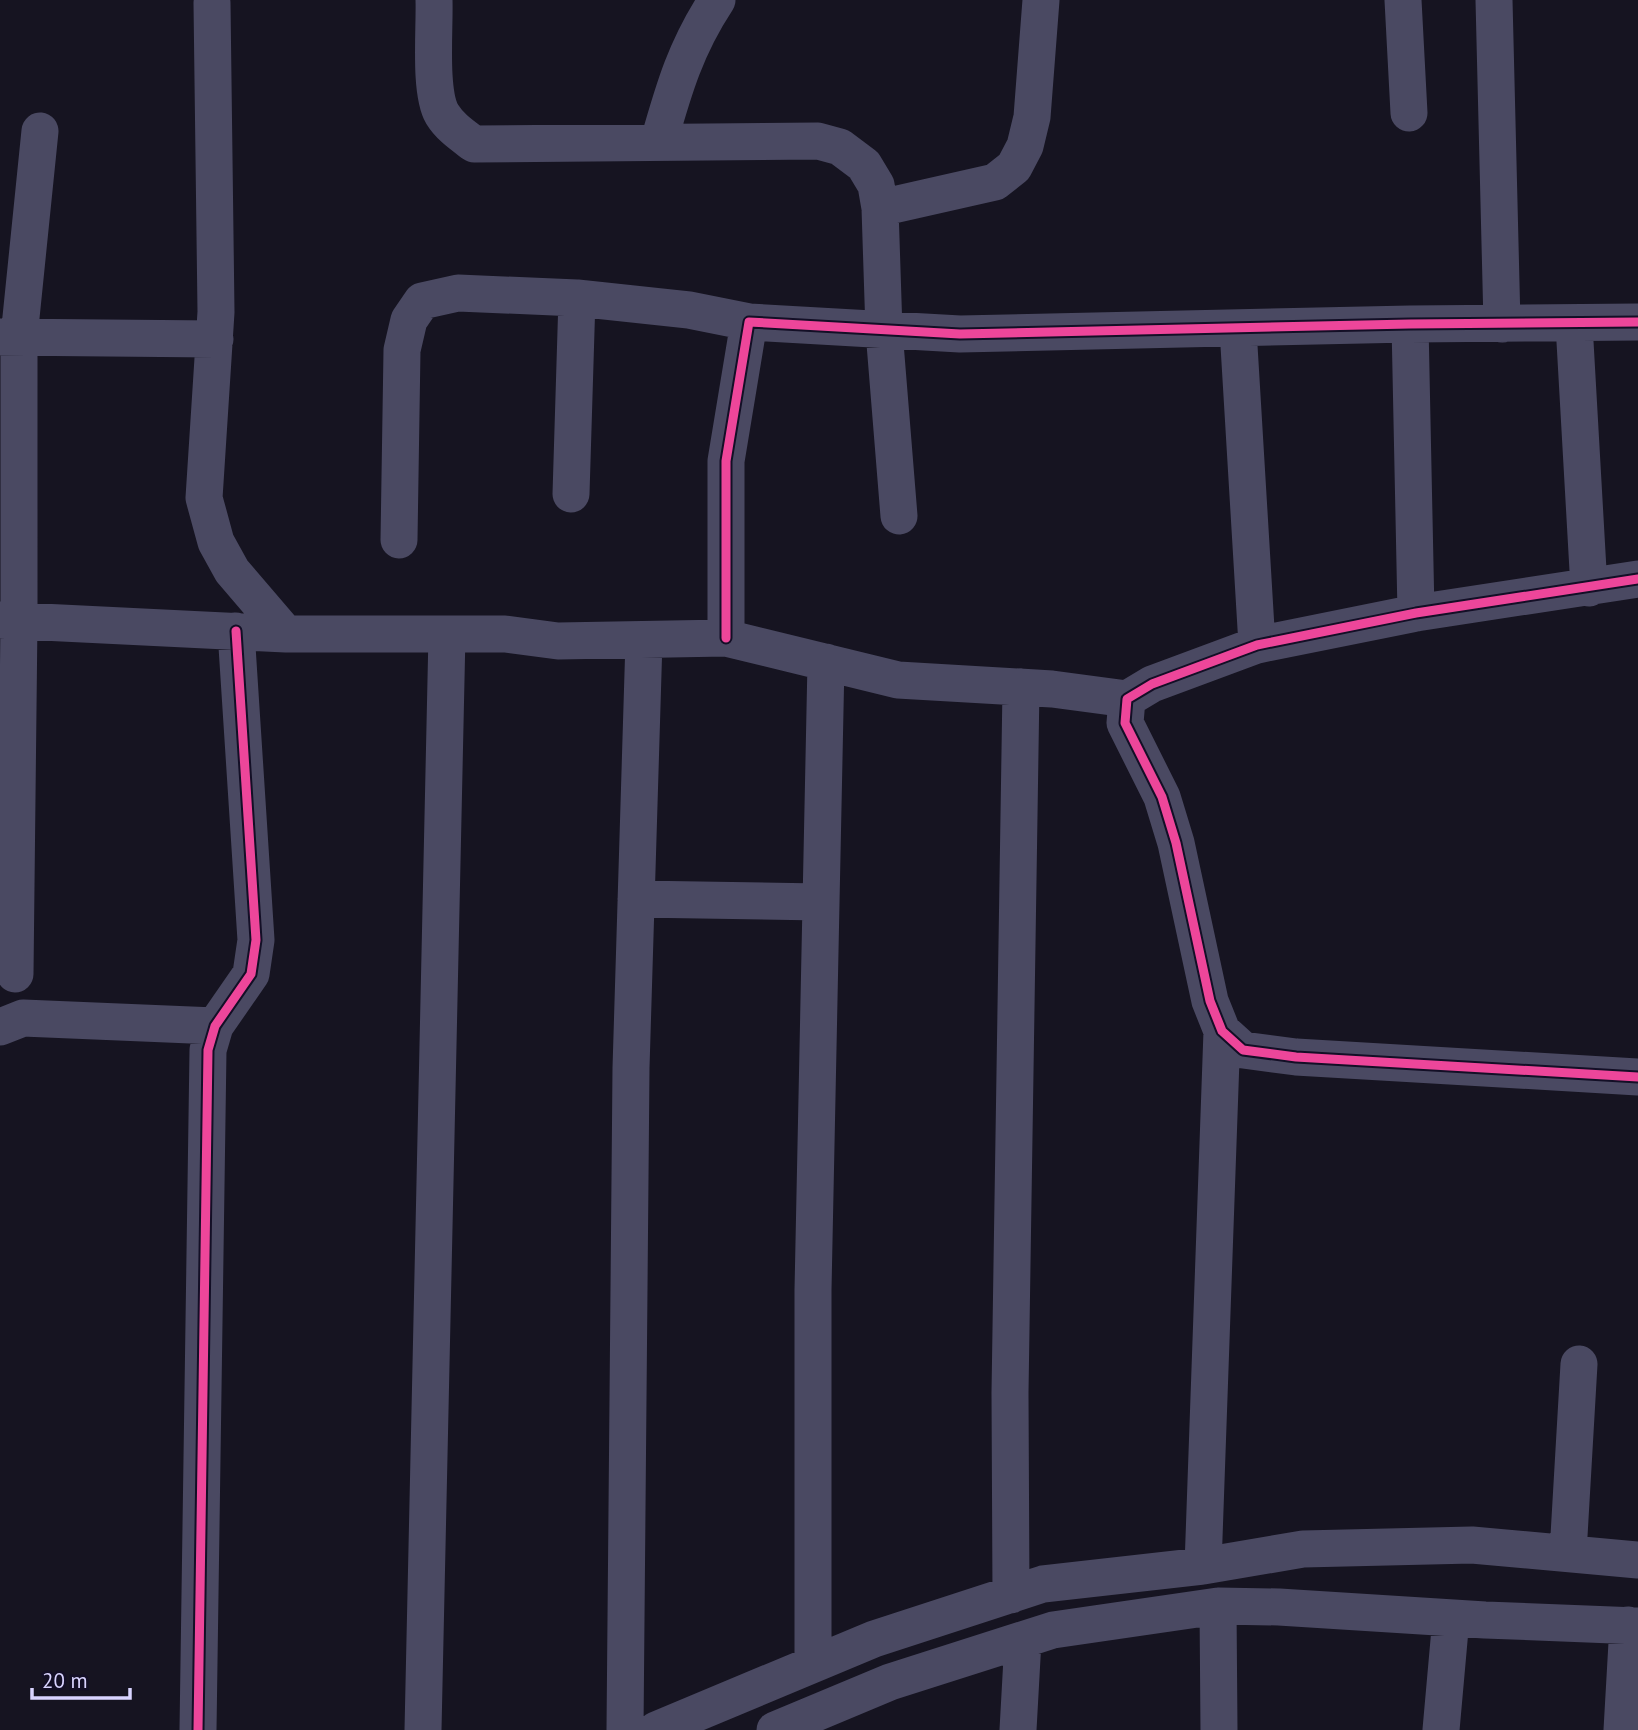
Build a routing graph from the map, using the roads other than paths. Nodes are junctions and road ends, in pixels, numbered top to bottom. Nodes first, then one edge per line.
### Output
1 (434, 0) edge
2 (717, 0) edge
3 (1041, 0) edge
4 (1403, 0) edge
5 (1494, 0) edge
6 (212, 4) dead end
7 (1409, 113) dead end
8 (40, 131) dead end
9 (659, 141) junction
10 (880, 208) junction
11 (577, 298) junction
12 (749, 322) junction
13 (1638, 322) edge
14 (1410, 324) junction
15 (1502, 324) junction
16 (1574, 324) junction
17 (1238, 329) junction
18 (884, 331) junction
19 (10, 337) edge
20 (215, 339) junction
21 (571, 494) dead end
22 (899, 516) dead end
23 (399, 540) dead end
24 (1638, 579) edge
25 (1589, 588) junction
26 (1416, 612) junction
27 (10, 620) edge
28 (236, 631) junction
29 (286, 634) junction
30 (447, 634) junction
31 (726, 638) junction
32 (644, 640) junction
33 (1257, 645) junction
34 (826, 662) junction
35 (1021, 687) junction
36 (1127, 699) junction
37 (636, 899) junction
38 (821, 902) junction
39 (15, 974) dead end
40 (215, 1026) junction
41 (0, 1027) edge
42 (1222, 1031) junction
43 (1638, 1077) edge
44 (1579, 1364) dead end
45 (1569, 1553) junction
46 (1638, 1560) edge
47 (1203, 1566) junction
48 (1011, 1595) junction
49 (1218, 1606) junction
50 (1451, 1618) junction
51 (1633, 1626) edge
52 (1023, 1640) junction
53 (813, 1664) junction
54 (837, 1717) edge
55 (198, 1730) edge
56 (423, 1730) edge
57 (625, 1730) edge
58 (656, 1730) edge
59 (775, 1730) edge
60 (1018, 1730) edge
61 (1219, 1730) edge
62 (1441, 1730) edge
63 (1622, 1730) edge

1 - 9 street
2 - 9 street
3 - 10 street
4 - 7 street
5 - 15 street
6 - 20 street
8 - 19 street
9 - 10 street
10 - 18 street
11 - 12 street
11 - 21 street
11 - 23 street
12 - 18 street
12 - 31 street
13 - 16 street
14 - 15 street
14 - 17 street
14 - 26 street
15 - 16 street
16 - 25 street
17 - 18 street
17 - 33 street
18 - 22 street
19 - 20 street
19 - 27 street
20 - 29 street
24 - 25 street
25 - 26 street
26 - 33 street
27 - 28 street
27 - 39 street
28 - 29 street
28 - 40 street
29 - 30 street
30 - 32 street
30 - 56 street
31 - 32 street
31 - 34 street
32 - 37 street
33 - 36 street
34 - 35 street
34 - 38 street
35 - 36 street
35 - 48 street
36 - 42 street
37 - 38 street
37 - 57 street
38 - 53 street
40 - 41 street
40 - 55 street
42 - 43 street
42 - 47 street
44 - 45 street
45 - 46 street
45 - 47 street
47 - 48 street
48 - 53 street
49 - 50 street
49 - 52 street
49 - 61 street
50 - 51 street
50 - 62 street
51 - 63 street
52 - 54 street
52 - 60 street
53 - 58 street
54 - 59 street

